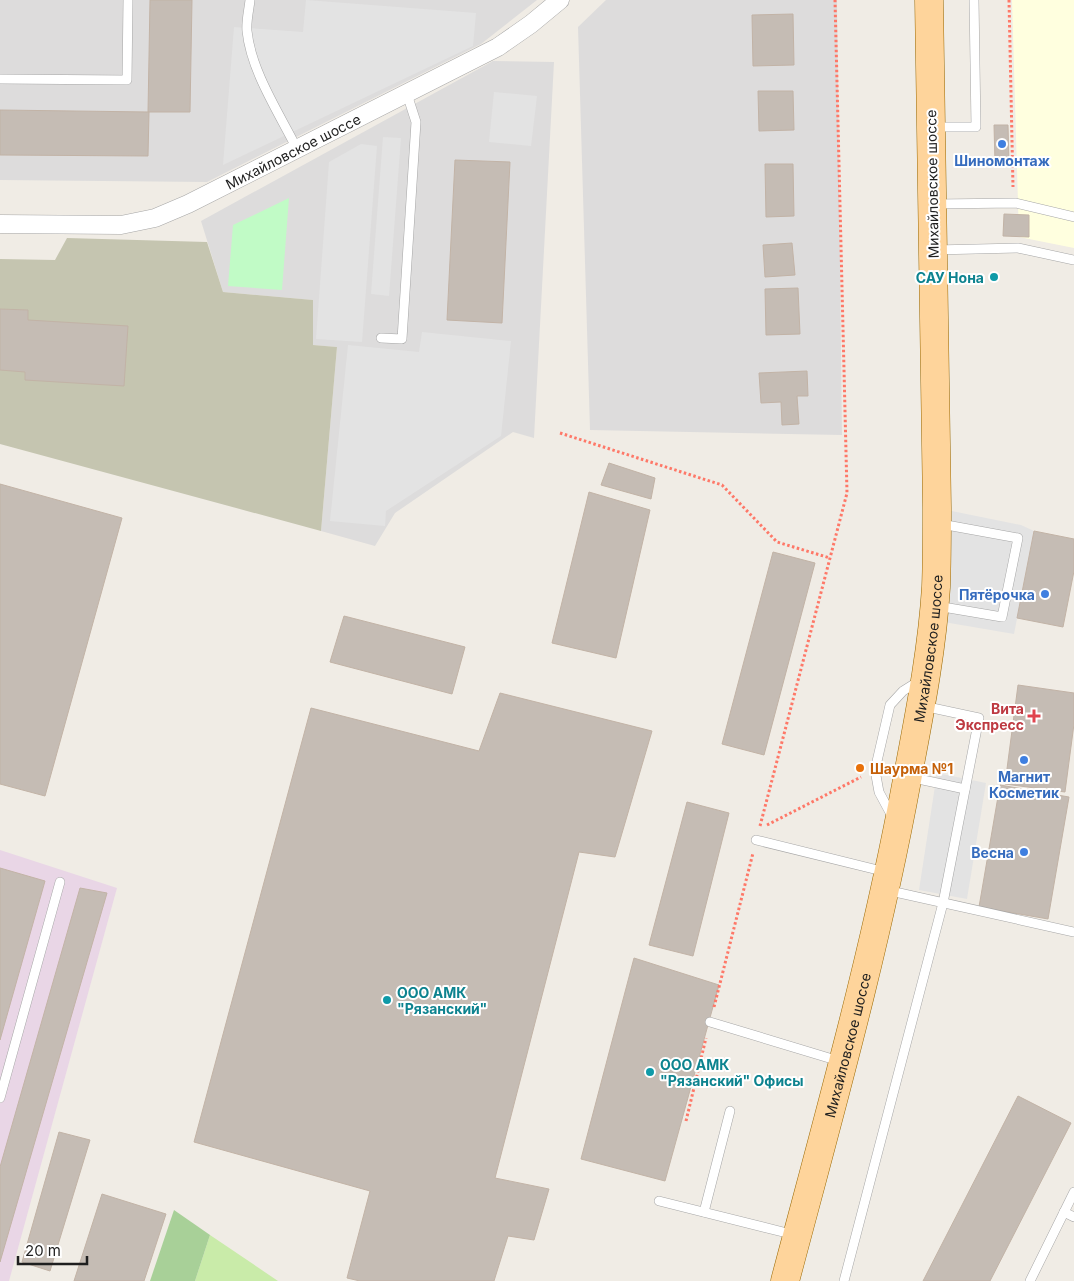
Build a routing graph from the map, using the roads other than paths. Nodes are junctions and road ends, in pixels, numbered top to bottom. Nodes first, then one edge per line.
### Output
1 (128, 0) edge
2 (250, 0) edge
3 (560, 0) edge
4 (929, 0) edge
5 (974, 0) edge
6 (0, 79) edge
7 (407, 94) junction
8 (932, 127) junction
9 (297, 149) junction
10 (933, 204) junction
11 (1074, 217) edge
12 (0, 224) edge
13 (933, 250) junction
14 (1074, 260) edge
15 (381, 338) dead end
16 (937, 523) junction
17 (934, 606) junction
18 (926, 677) junction
19 (920, 705) junction
20 (908, 777) junction
21 (965, 789) junction
22 (898, 828) junction
23 (756, 840) road end
24 (887, 881) junction
25 (60, 882) dead end
26 (942, 902) junction
27 (1074, 932) edge
28 (710, 1022) road end
29 (843, 1062) junction
30 (0, 1098) edge
31 (730, 1111) dead end
32 (1074, 1192) edge
33 (659, 1201) dead end
34 (704, 1212) junction
35 (1064, 1212) junction
36 (1074, 1217) edge
37 (797, 1236) junction
38 (785, 1281) edge
39 (844, 1281) edge
40 (1030, 1281) edge

1 - 6 lane
2 - 9 lane
3 - 7 street, Михайловское шоссе
4 - 8 main road, Михайловское шоссе
5 - 8 lane
7 - 9 street, Михайловское шоссе
7 - 15 lane
8 - 10 main road, Михайловское шоссе
9 - 12 street, Михайловское шоссе
10 - 11 lane
10 - 13 main road, Михайловское шоссе
13 - 14 lane
13 - 16 main road, Михайловское шоссе
16 - 17 main road, Михайловское шоссе
16 - 17 lane
17 - 18 main road, Михайловское шоссе
18 - 19 main road, Михайловское шоссе
18 - 22 lane
19 - 20 main road, Михайловское шоссе
19 - 21 lane
20 - 21 lane
20 - 22 main road, Михайловское шоссе
21 - 26 lane
22 - 24 main road, Михайловское шоссе
23 - 24 lane
24 - 26 lane
24 - 29 main road, Михайловское шоссе
25 - 30 lane
26 - 27 lane
26 - 39 lane
28 - 29 lane
29 - 37 main road, Михайловское шоссе
31 - 34 lane
32 - 35 lane
33 - 34 lane
34 - 37 lane
35 - 36 lane
35 - 40 lane
37 - 38 main road, Михайловское шоссе

